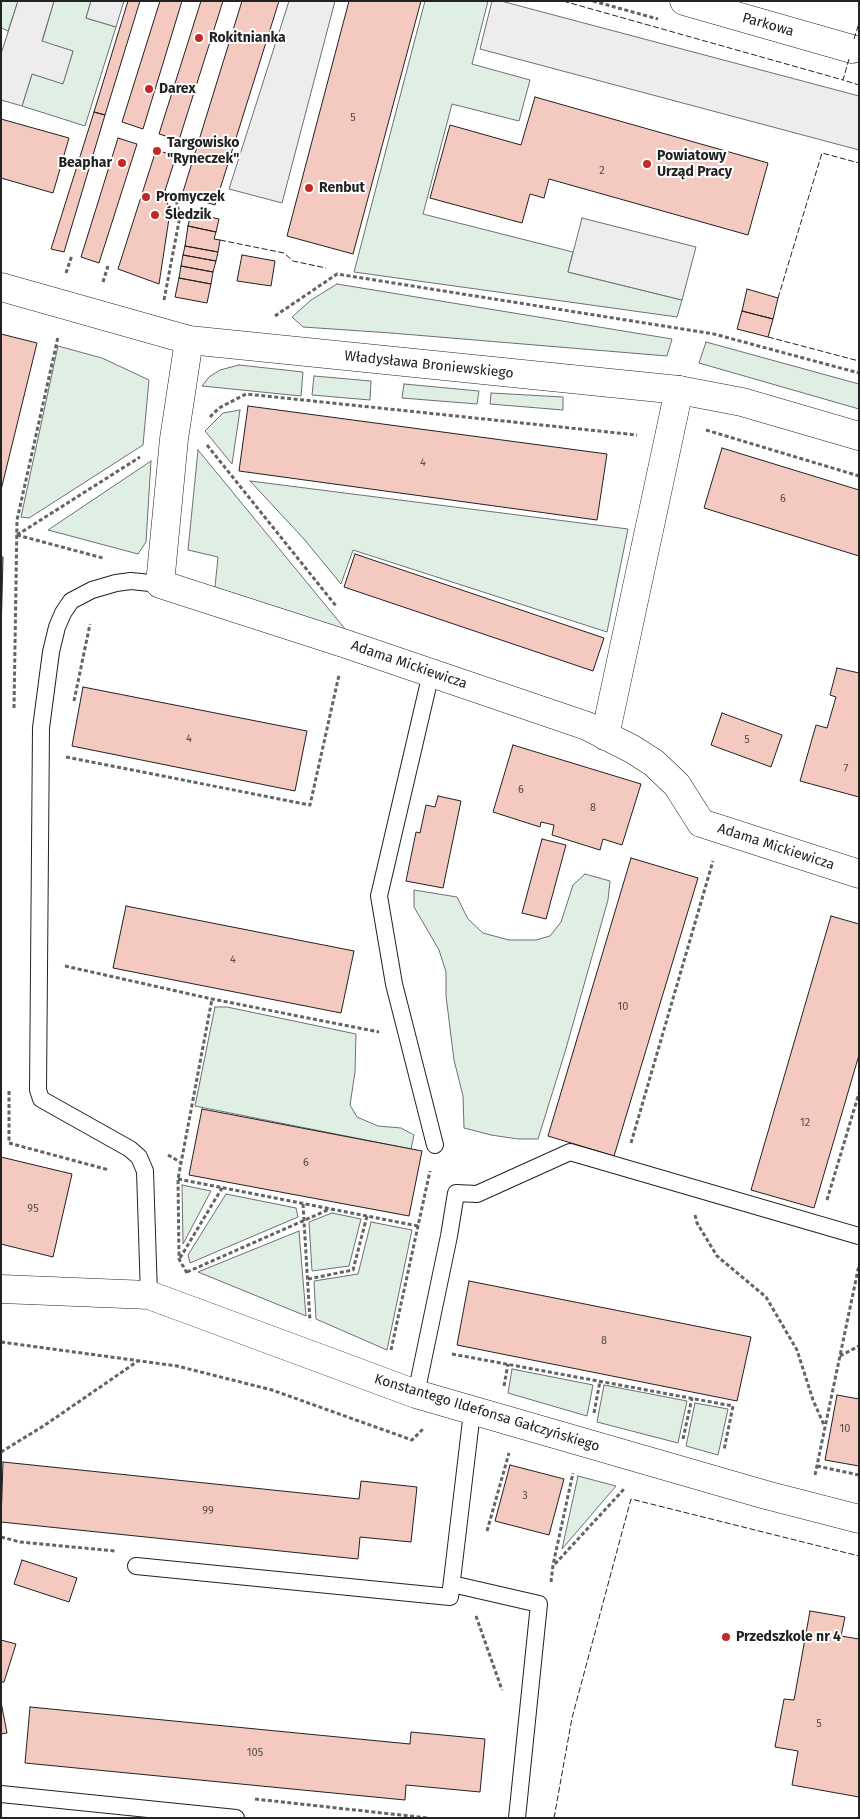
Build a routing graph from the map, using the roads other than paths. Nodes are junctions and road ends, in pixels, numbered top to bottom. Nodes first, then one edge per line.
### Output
1 (684, 1) edge
2 (855, 50) edge
3 (1, 287) edge
4 (189, 340) junction
5 (679, 390) junction
6 (859, 436) edge
7 (160, 584) junction
8 (431, 673) junction
9 (605, 736) junction
10 (859, 874) edge
11 (435, 1145) road end
12 (859, 1236) edge
13 (1, 1289) edge
14 (149, 1295) junction
15 (418, 1382) junction
16 (472, 1412) junction
17 (859, 1519) edge
18 (136, 1566) dead end
19 (452, 1584) junction
20 (1, 1794) edge
21 (236, 1818) edge
22 (516, 1818) edge

1 - 2 street, Parkowa
3 - 4 street, Władysława Broniewskiego
4 - 5 street, Władysława Broniewskiego
4 - 7 street
5 - 6 street, Władysława Broniewskiego
5 - 9 street
7 - 8 street, Adama Mickiewicza
7 - 14 lane
8 - 9 street, Adama Mickiewicza
8 - 11 lane
9 - 10 street, Adama Mickiewicza
12 - 15 lane
13 - 14 street, Konstantego Ildefonsa Gałczyńskiego
14 - 15 street, Konstantego Ildefonsa Gałczyńskiego
15 - 16 street, Konstantego Ildefonsa Gałczyńskiego
16 - 17 street, Konstantego Ildefonsa Gałczyńskiego
16 - 19 lane
18 - 19 lane
19 - 22 lane
20 - 21 lane

